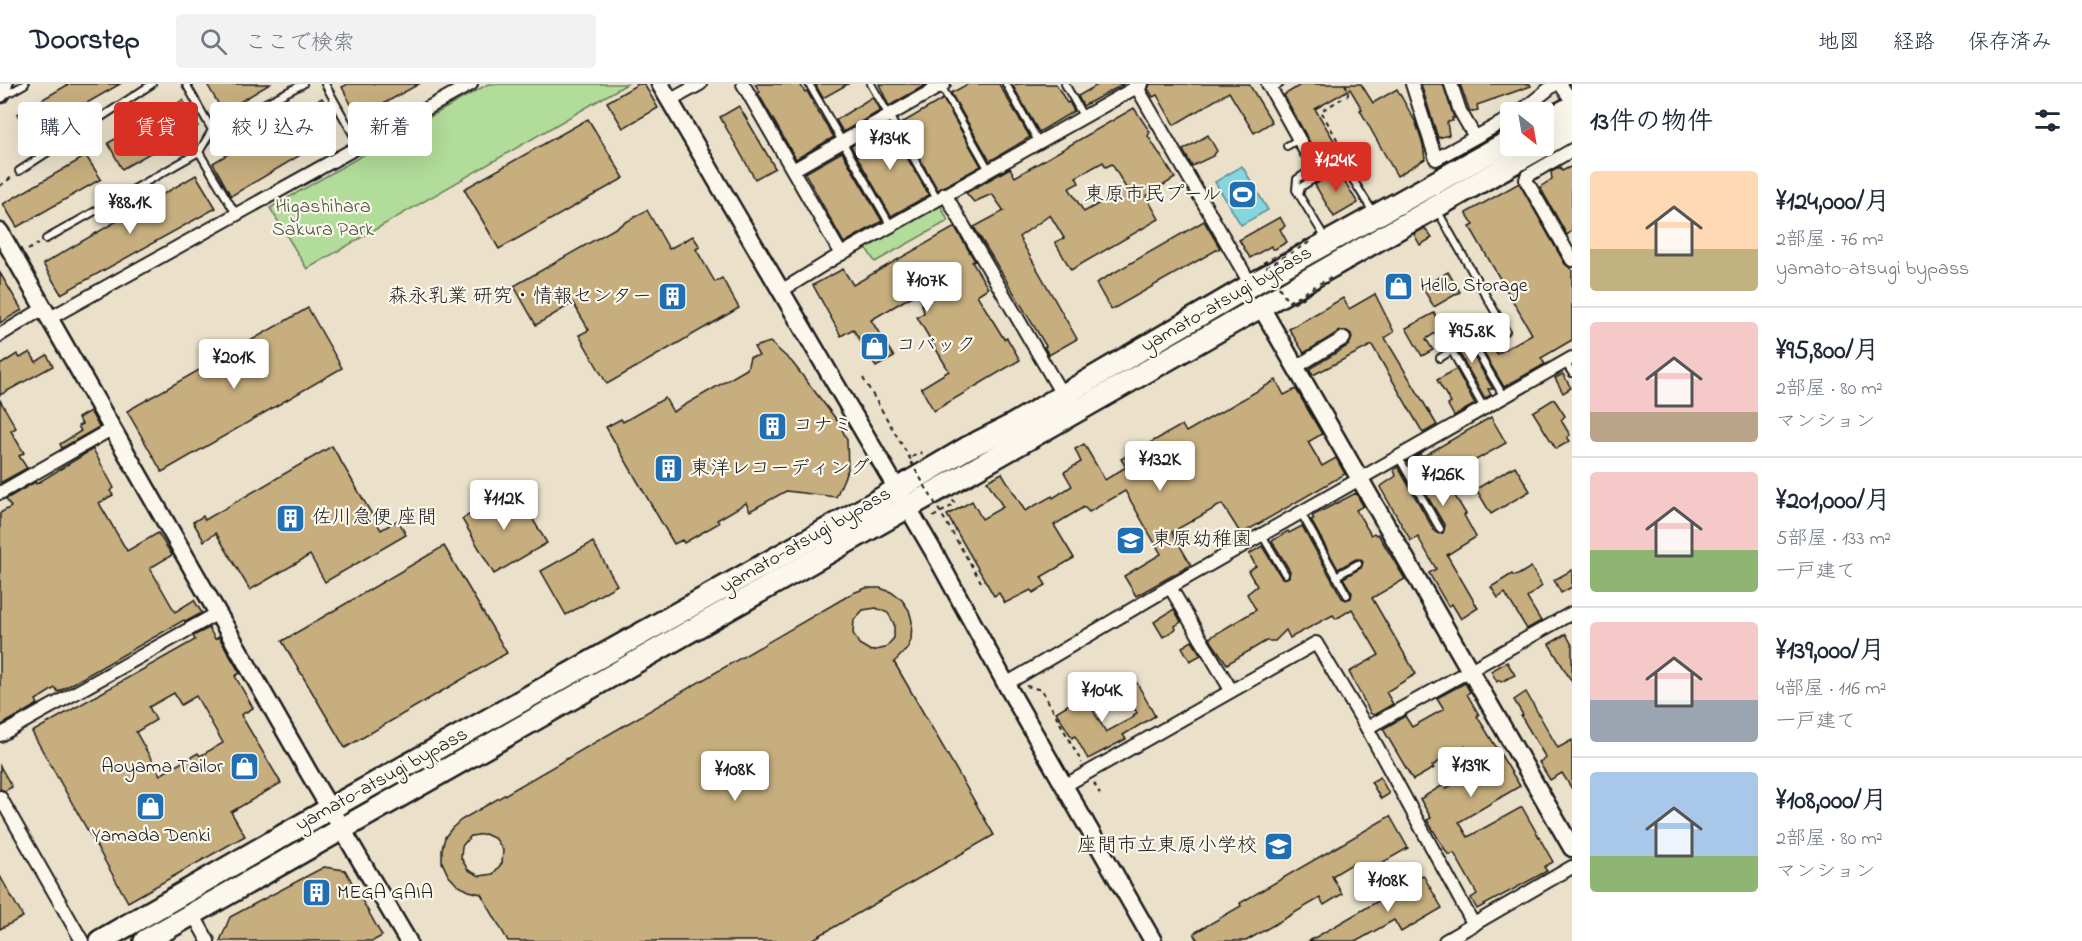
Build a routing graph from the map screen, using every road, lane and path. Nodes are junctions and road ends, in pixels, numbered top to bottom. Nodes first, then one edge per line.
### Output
1 (4, 84) edge
2 (25, 84) edge
3 (152, 84) edge
4 (186, 84) edge
5 (303, 84) edge
6 (325, 84) edge
7 (471, 84) edge
8 (660, 84) edge
9 (700, 84) edge
10 (743, 84) edge
11 (809, 84) edge
12 (871, 84) edge
13 (1006, 84) edge
14 (1065, 84) edge
15 (1345, 84) edge
16 (1412, 84) edge
17 (1451, 84) edge
18 (1554, 84) edge
19 (941, 85) edge
20 (1138, 85) edge
21 (1273, 86) edge
22 (1568, 95) edge
23 (0, 96) edge
24 (669, 101) junction
25 (267, 102) edge
26 (1532, 102) edge
27 (432, 106) edge
28 (1554, 111) edge
29 (889, 115) junction
30 (1083, 116) junction
31 (1500, 123) edge
32 (348, 125) edge
33 (210, 126) edge
34 (1572, 129) edge
35 (210, 133) edge
36 (1475, 137) junction
37 (1299, 139) junction
38 (1554, 139) edge
39 (1038, 141) junction
40 (842, 142) junction
41 (1287, 146) dead end
42 (1500, 146) edge
43 (1572, 150) edge
44 (199, 152) junction
45 (1306, 152) dead end
46 (348, 153) edge
47 (1524, 156) edge
48 (1348, 159) dead end
49 (793, 170) junction
50 (988, 170) junction
51 (19, 171) joint
52 (0, 186) edge
53 (941, 197) junction
54 (1435, 207) junction
55 (236, 214) junction
56 (1375, 215) junction
57 (891, 226) junction
58 (0, 232) edge
59 (46, 239) joint
60 (1328, 242) junction
61 (841, 254) junction
62 (15, 258) junction
63 (1572, 260) edge
64 (1263, 263) dead end
65 (1251, 285) junction
66 (781, 291) junction
67 (1290, 306) dead end
68 (1261, 307) junction
69 (47, 313) junction
70 (1464, 329) dead end
71 (1506, 331) dead end
72 (0, 335) edge
73 (1344, 338) dead end
74 (1444, 339) dead end
75 (1451, 351) junction
76 (1440, 358) dead end
77 (1569, 360) edge
78 (1296, 367) junction
79 (1572, 373) edge
80 (863, 378) dead end
81 (1063, 396) junction
82 (1504, 397) junction
83 (1484, 408) junction
84 (113, 428) junction
85 (1398, 458) junction
86 (1360, 480) junction
87 (897, 490) junction
88 (0, 493) edge
89 (944, 499) dead end
90 (908, 508) junction
91 (945, 509) dead end
92 (1300, 513) junction
93 (933, 517) junction
94 (934, 525) dead end
95 (1440, 529) dead end
96 (1262, 535) junction
97 (1358, 564) dead end
98 (1285, 574) dead end
99 (1336, 576) junction
100 (981, 582) dead end
101 (1170, 586) junction
102 (1347, 595) dead end
103 (218, 613) junction
104 (1572, 613) edge
105 (1470, 672) junction
106 (1006, 684) junction
107 (1025, 686) dead end
108 (1232, 690) junction
109 (1367, 728) junction
110 (0, 735) edge
111 (1088, 772) junction
112 (1064, 786) junction
113 (0, 797) edge
114 (331, 808) junction
115 (343, 829) junction
116 (1572, 848) edge
117 (1572, 867) edge
118 (193, 914) junction
119 (1474, 925) junction
120 (82, 941) edge
121 (100, 941) edge
122 (145, 941) edge
123 (208, 941) edge
124 (408, 941) edge
125 (1153, 941) edge
126 (1445, 941) edge

1 - 23 street
2 - 23 lane
3 - 51 lane
4 - 33 lane
5 - 25 lane
6 - 32 lane
7 - 27 street
8 - 24 street
9 - 24 street
10 - 49 street
11 - 40 lane
12 - 29 lane
13 - 39 lane
14 - 30 lane
15 - 48 path
16 - 36 street
17 - 36 street
18 - 26 street
19 - 29 street
19 - 50 lane
20 - 30 street
20 - 65 street
21 - 37 street
22 - 28 highway
24 - 66 street
29 - 40 street
29 - 53 lane
30 - 39 street
31 - 36 street
34 - 38 highway, yamato-atsugi bypass
35 - 44 lane
37 - 41 lane
37 - 45 street
39 - 50 street
40 - 49 street
40 - 57 lane
42 - 56 highway, yamato-atsugi bypass
43 - 63 street
44 - 55 lane
44 - 59 lane
46 - 55 street
47 - 54 highway, yamato-atsugi bypass
49 - 61 street
50 - 53 street
51 - 52 path
53 - 57 street
53 - 81 street
54 - 68 highway, yamato-atsugi bypass
54 - 71 lane
55 - 69 street
56 - 60 highway, yamato-atsugi bypass
56 - 60 lane
57 - 61 street
58 - 62 street
59 - 62 path
60 - 65 highway, yamato-atsugi bypass
61 - 66 street
62 - 69 street
64 - 67 path, bridge
65 - 81 highway, yamato-atsugi bypass
66 - 87 street
68 - 78 street
68 - 90 highway, yamato-atsugi bypass
69 - 72 street
69 - 84 street
70 - 82 lane
73 - 78 street
74 - 75 lane
75 - 76 lane
75 - 83 lane
77 - 79 lane
77 - 82 street
78 - 86 street
80 - 100 path, bridge
81 - 87 highway, yamato-atsugi bypass
82 - 83 street
83 - 85 street
84 - 88 street
84 - 103 street
85 - 86 street
85 - 95 lane
86 - 92 street
86 - 105 street
87 - 90 street
87 - 114 highway, yamato-atsugi bypass
89 - 93 path
90 - 106 street
90 - 115 highway, yamato-atsugi bypass
91 - 93 path
92 - 96 street
92 - 99 lane
93 - 94 path
96 - 98 lane
96 - 101 street
97 - 99 lane
99 - 102 lane
101 - 106 street
101 - 108 street
103 - 110 street
103 - 114 street
104 - 105 street
105 - 109 street
105 - 116 street
106 - 112 street
107 - 111 path
108 - 109 street
108 - 111 street
109 - 119 street
111 - 112 street
112 - 125 street
113 - 120 street
114 - 115 street
114 - 121 highway, yamato-atsugi bypass
115 - 118 highway, yamato-atsugi bypass
115 - 124 street
117 - 119 street
118 - 122 highway, yamato-atsugi bypass
118 - 123 street
119 - 126 street

